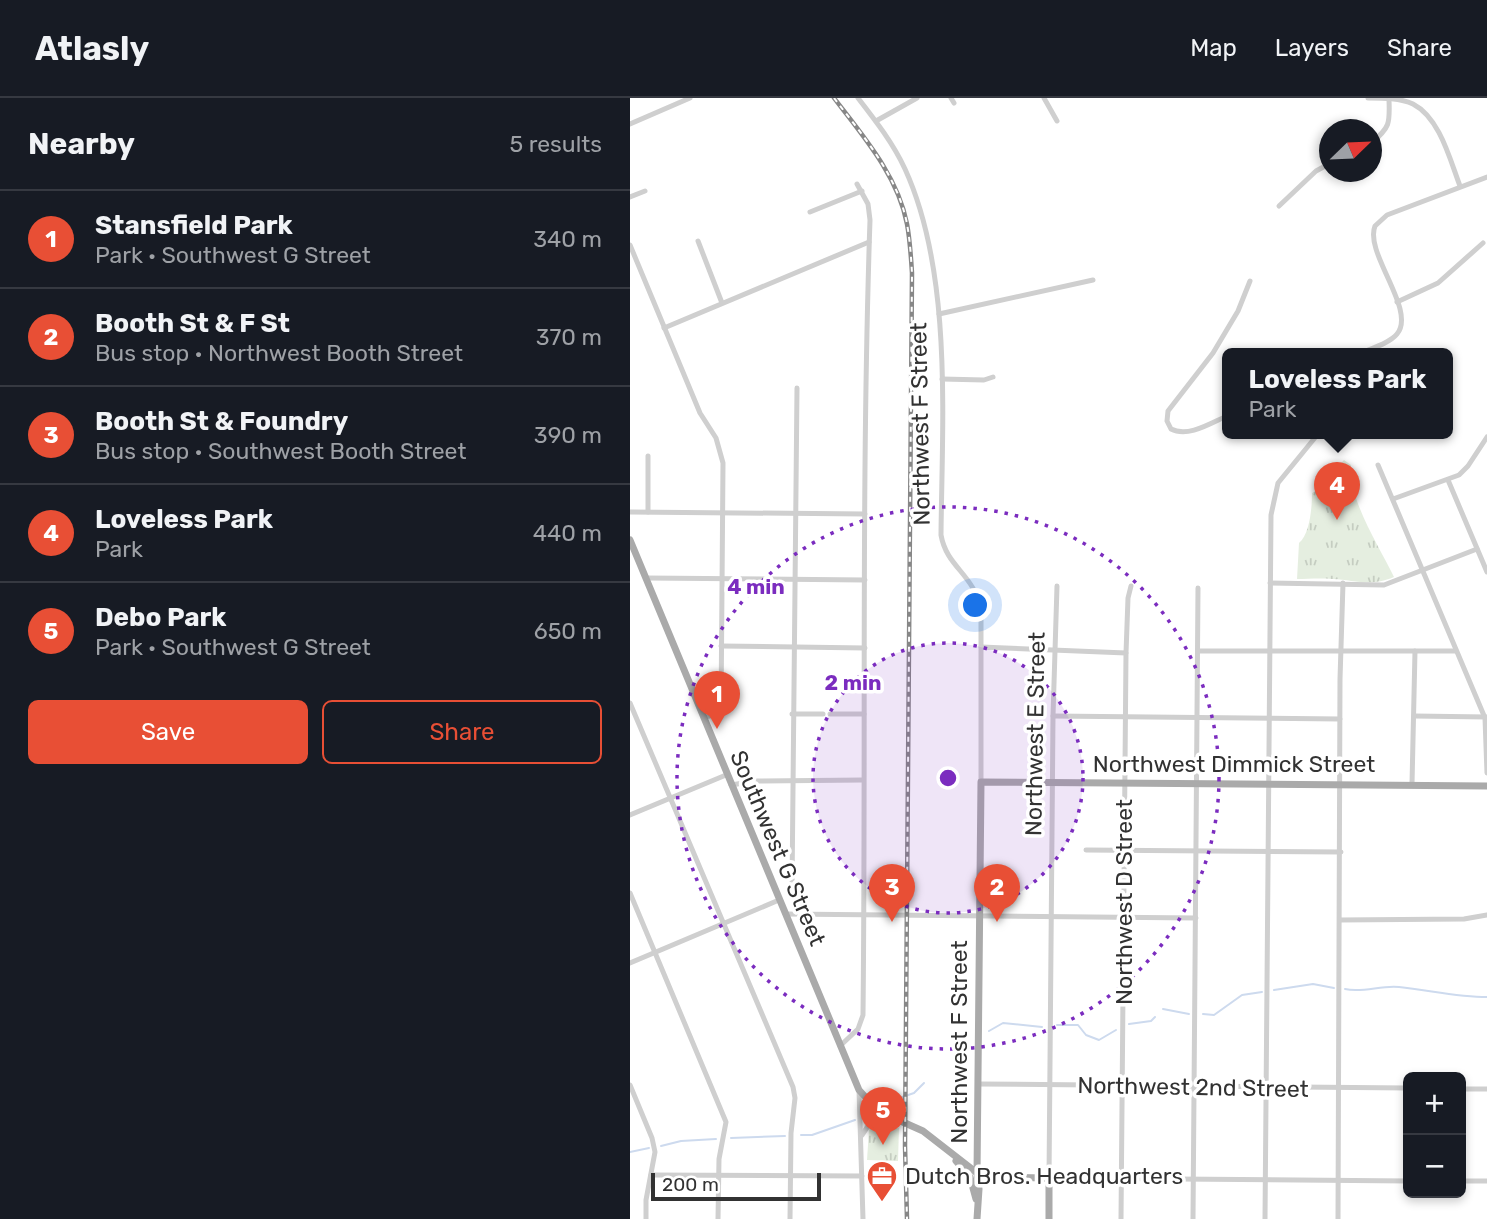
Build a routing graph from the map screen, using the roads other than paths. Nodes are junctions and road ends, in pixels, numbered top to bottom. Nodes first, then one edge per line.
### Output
1 (690, 98) edge
2 (858, 98) edge
3 (917, 98) edge
4 (1044, 98) edge
5 (1368, 98) edge
6 (1389, 100) junction
7 (876, 121) junction
8 (1057, 121) dead end
9 (630, 124) edge
10 (1382, 134) edge
11 (1319, 169) edge
12 (1487, 177) edge
13 (857, 184) dead end
14 (1460, 186) junction
15 (645, 191) dead end
16 (862, 191) junction
17 (630, 197) edge
18 (1279, 206) dead end
19 (810, 212) dead end
20 (698, 241) dead end
21 (869, 242) junction
22 (1483, 243) dead end
23 (630, 245) edge
24 (1093, 280) dead end
25 (1250, 281) dead end
26 (1397, 302) junction
27 (722, 303) junction
28 (939, 314) junction
29 (664, 328) junction
30 (1370, 348) edge
31 (993, 377) dead end
32 (942, 379) junction
33 (797, 388) dead end
34 (1222, 418) edge
35 (1487, 437) edge
36 (1314, 439) edge
37 (648, 456) dead end
38 (1378, 465) dead end
39 (1448, 480) junction
40 (1393, 499) junction
41 (630, 512) edge
42 (648, 512) junction
43 (722, 512) junction
44 (794, 513) junction
45 (865, 514) junction
46 (630, 540) edge
47 (1477, 549) junction
48 (1423, 571) junction
49 (1487, 572) edge
50 (646, 578) junction
51 (722, 579) junction
52 (793, 580) junction
53 (864, 580) junction
54 (1270, 583) junction
55 (1343, 583) junction
56 (1057, 586) dead end
57 (1131, 586) dead end
58 (1198, 588) dead end
59 (721, 646) junction
60 (793, 646) junction
61 (981, 647) junction
62 (865, 648) junction
63 (1056, 650) junction
64 (1198, 650) junction
65 (1270, 651) junction
66 (1342, 651) junction
67 (1415, 651) junction
68 (1456, 651) junction
69 (1126, 653) junction
70 (630, 703) edge
71 (792, 714) junction
72 (864, 714) junction
73 (1053, 716) junction
74 (1414, 716) junction
75 (1125, 717) junction
76 (1486, 717) edge
77 (704, 718) junction
78 (1197, 718) junction
79 (1269, 719) junction
80 (1340, 719) junction
81 (1487, 773) edge
82 (726, 775) junction
83 (792, 780) junction
84 (863, 780) junction
85 (981, 782) junction
86 (1125, 782) junction
87 (1052, 783) junction
88 (1196, 783) junction
89 (1269, 784) junction
90 (1412, 784) junction
91 (731, 785) junction
92 (1341, 785) junction
93 (1487, 786) edge
94 (671, 798) junction
95 (630, 815) edge
96 (1086, 850) dead end
97 (1124, 850) junction
98 (1196, 851) junction
99 (1268, 852) junction
100 (1340, 852) junction
101 (792, 890) dead end
102 (630, 893) edge
103 (779, 901) junction
104 (785, 914) junction
105 (864, 915) junction
106 (1487, 915) edge
107 (979, 916) junction
108 (1052, 917) junction
109 (1123, 917) junction
110 (1196, 918) junction
111 (1340, 920) junction
112 (724, 924) junction
113 (655, 953) junction
114 (630, 963) edge
115 (841, 1046) junction
116 (978, 1084) junction
117 (630, 1085) edge
118 (1050, 1085) junction
119 (1122, 1086) junction
120 (1194, 1087) junction
121 (1266, 1087) junction
122 (1339, 1088) junction
123 (1403, 1088) edge
124 (1466, 1088) edge
125 (1487, 1088) edge
126 (859, 1090) junction
127 (878, 1111) junction
128 (862, 1135) junction
129 (931, 1136) junction
130 (978, 1153) junction
131 (959, 1159) junction
132 (977, 1173) junction
133 (651, 1175) junction
134 (718, 1175) junction
135 (791, 1175) junction
136 (862, 1176) junction
137 (990, 1177) junction
138 (1049, 1178) junction
139 (1121, 1178) junction
140 (1194, 1179) junction
141 (1265, 1179) junction
142 (1338, 1180) junction
143 (1403, 1181) edge
144 (1466, 1181) edge
145 (1487, 1181) edge
146 (979, 1185) junction
147 (977, 1206) junction
148 (646, 1219) edge
149 (718, 1219) edge
150 (790, 1219) edge
151 (863, 1219) edge
152 (977, 1219) edge
153 (1049, 1219) edge
154 (1121, 1219) edge
155 (1193, 1219) edge
156 (1265, 1219) edge
157 (1338, 1219) edge

1 - 9 street
2 - 7 street, Northwest F Street
3 - 7 street
4 - 8 street
5 - 6 street
6 - 10 street
6 - 14 street
7 - 28 street, Northwest F Street
11 - 18 street
12 - 14 street
13 - 16 street
14 - 26 street
15 - 17 street
16 - 19 street
16 - 21 street
20 - 27 street
21 - 27 street
21 - 45 street
22 - 26 street
23 - 29 street
24 - 28 street
25 - 34 street
26 - 30 street
27 - 29 street
28 - 32 street, Northwest F Street
29 - 43 street
31 - 32 street
32 - 61 street, Northwest F Street
33 - 44 street
35 - 39 street
36 - 54 street
37 - 42 street
38 - 40 street
39 - 40 street
39 - 47 street
40 - 48 street
41 - 42 street
42 - 43 street
43 - 44 street
43 - 51 street
44 - 45 street
44 - 52 street
45 - 53 street
46 - 50 main road, Southwest G Street
47 - 48 street
47 - 49 street
48 - 55 street
48 - 68 street
50 - 51 street
50 - 77 main road, Southwest G Street
51 - 52 street
51 - 59 street
52 - 53 street
52 - 60 street
53 - 62 street
54 - 55 street
54 - 65 street
55 - 66 street
56 - 63 street, Northwest E Street
57 - 69 street, Northwest D Street
58 - 64 street
59 - 60 street
59 - 77 street
60 - 62 street
60 - 71 street
61 - 63 street
61 - 85 street, Northwest F Street
62 - 72 street
63 - 69 street
63 - 73 street, Northwest E Street
64 - 65 street
64 - 78 street
65 - 66 street
65 - 79 street
66 - 67 street
66 - 80 street
67 - 68 street
67 - 74 street
68 - 76 street
69 - 75 street, Northwest D Street
70 - 94 street
71 - 72 street
71 - 83 street
72 - 84 street
73 - 75 street
73 - 87 street, Northwest E Street
74 - 76 street
74 - 90 street
75 - 78 street
75 - 86 street, Northwest D Street
76 - 81 street
77 - 82 main road, Southwest G Street
78 - 79 street
78 - 88 street
79 - 80 street
79 - 89 street
80 - 92 street
82 - 91 main road, Southwest G Street
82 - 94 street
83 - 84 street
83 - 91 street
83 - 101 street
84 - 105 street
85 - 87 main road, Northwest Dimmick Street
85 - 107 main road, Northwest F Street
86 - 87 main road, Northwest Dimmick Street
86 - 88 main road, Northwest Dimmick Street
86 - 97 street, Northwest D Street
87 - 108 street, Northwest E Street
88 - 89 main road, Northwest Dimmick Street
88 - 98 street
89 - 92 main road, Northwest Dimmick Street
89 - 99 street
90 - 92 main road, Northwest Dimmick Street
90 - 93 main road, Northwest Dimmick Street
91 - 103 main road, Southwest G Street
92 - 100 street
94 - 95 street
94 - 112 street
96 - 97 street
97 - 98 street
97 - 109 street, Northwest D Street
98 - 99 street
98 - 110 street
99 - 100 street
99 - 121 street
100 - 111 street
102 - 113 street
103 - 104 main road, Southwest G Street
103 - 112 street
104 - 105 street
104 - 115 main road, Southwest G Street
105 - 107 street
105 - 115 street
106 - 111 street
107 - 108 street
107 - 116 main road, Northwest F Street
108 - 109 street
108 - 118 street, Northwest E Street
109 - 110 street
109 - 119 street, Northwest D Street
110 - 120 street
111 - 122 street
112 - 113 street
112 - 135 street
113 - 114 street
113 - 134 street
115 - 126 main road, Southwest G Street
116 - 118 street, Northwest 2nd Street
116 - 130 main road, Northwest F Street
117 - 133 street
118 - 119 street, Northwest 2nd Street
118 - 138 street, Northwest E Street
119 - 120 street, Northwest 2nd Street
119 - 139 street, Northwest D Street
120 - 121 street, Northwest 2nd Street
120 - 140 street
121 - 122 street, Northwest 2nd Street
121 - 141 street
122 - 123 street, Northwest 2nd Street
122 - 142 street
124 - 125 street
126 - 127 main road
126 - 128 street, Southwest G Street
127 - 128 street
127 - 129 main road
128 - 136 street, Southwest G Street
129 - 131 main road
129 - 147 main road
130 - 131 main road
130 - 132 main road, Northwest F Street
131 - 132 main road
132 - 137 main road
132 - 146 main road, Northwest F Street
133 - 134 street
133 - 148 street
134 - 135 street
134 - 149 street
135 - 136 street
135 - 150 street
136 - 151 street, Southwest G Street
137 - 138 main road
137 - 146 main road
138 - 139 street
138 - 153 main road, Northwest E Street
139 - 140 street
139 - 154 street, Northwest D Street
140 - 141 street
140 - 155 street
141 - 142 street
141 - 156 street
142 - 143 street
142 - 157 street
144 - 145 street
146 - 147 main road, Northwest F Street
147 - 152 main road, Northwest F Street

